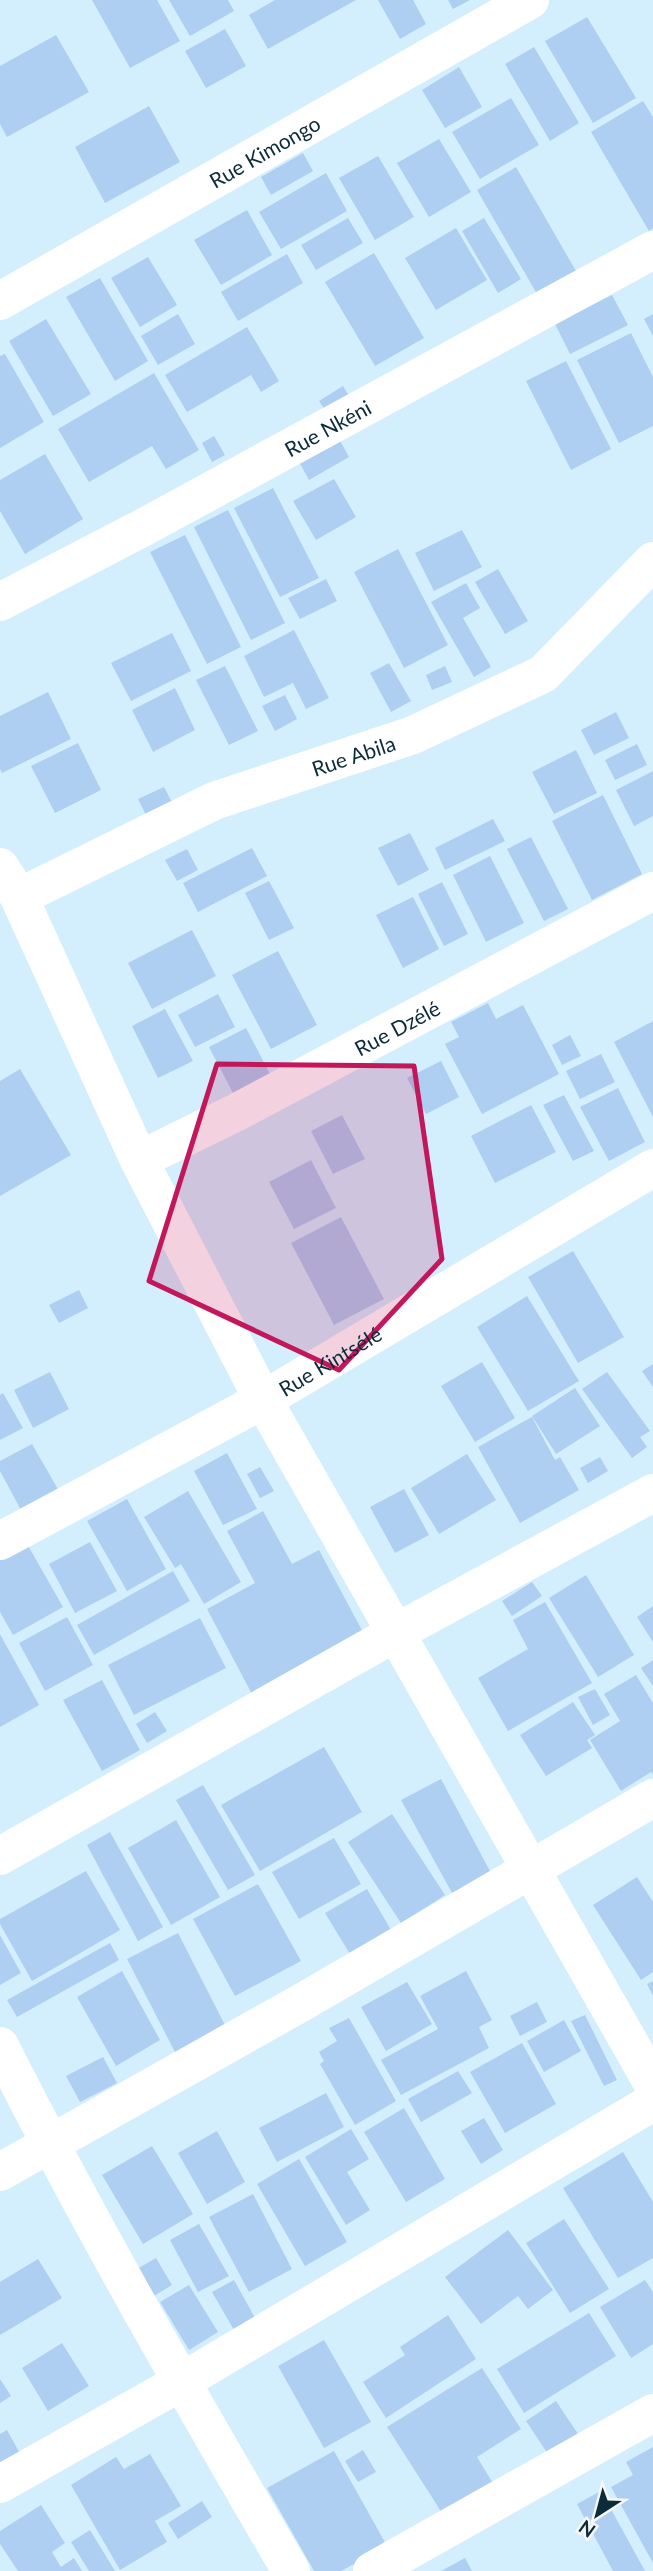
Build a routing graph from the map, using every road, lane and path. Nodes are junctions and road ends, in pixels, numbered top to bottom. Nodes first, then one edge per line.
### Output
1 (530, 0) edge
2 (653, 250) edge
3 (0, 301) edge
4 (653, 561) edge
5 (0, 602) edge
6 (10, 882) edge
7 (653, 891) edge
8 (139, 1160) junction
9 (653, 1168) edge
10 (263, 1400) junction
11 (653, 1493) edge
12 (0, 1541) edge
13 (397, 1632) junction
14 (653, 1798) edge
15 (0, 1856) edge
16 (530, 1869) junction
17 (0, 2046) edge
18 (653, 2084) edge
19 (653, 2102) edge
20 (49, 2144) junction
21 (0, 2172) edge
22 (181, 2382) junction
23 (653, 2413) edge
24 (0, 2484) edge
25 (291, 2571) edge
26 (372, 2571) edge

1 - 3 street, Rue Kimongo
2 - 5 street, Rue Nkéni
4 - 6 street, Rue Abila
6 - 8 street
7 - 8 street, Rue Dzélé
8 - 10 street
9 - 10 street, Rue Kintsélé
10 - 12 street, Rue Kintsélé
10 - 13 street
11 - 13 street
13 - 15 street
13 - 16 street
14 - 16 street
16 - 18 street
16 - 20 street
17 - 20 street
19 - 22 street
20 - 21 street
20 - 22 street
22 - 24 street
22 - 25 street
23 - 26 street

